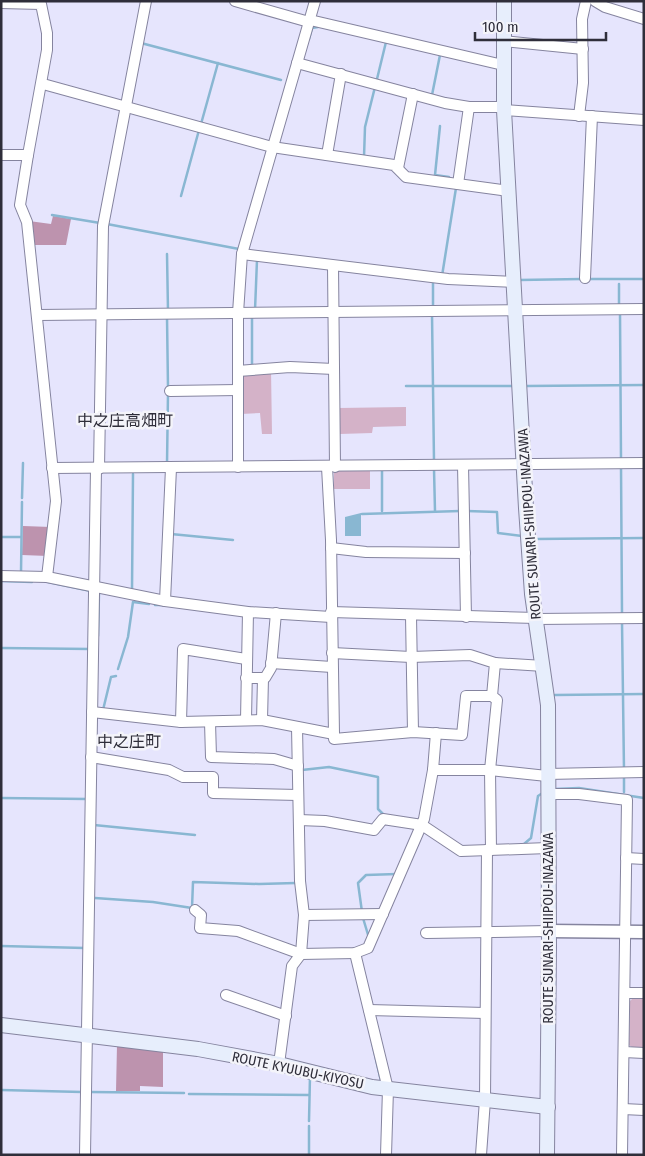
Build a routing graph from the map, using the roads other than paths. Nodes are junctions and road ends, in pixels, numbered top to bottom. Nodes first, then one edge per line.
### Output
1 (146, 1) edge
2 (235, 1) edge
3 (315, 1) edge
4 (504, 1) edge
5 (586, 1) edge
6 (595, 1) edge
7 (1, 3) edge
8 (644, 19) edge
9 (309, 21) junction
10 (503, 41) junction
11 (582, 49) junction
12 (297, 63) junction
13 (503, 65) junction
14 (341, 74) junction
15 (43, 84) junction
16 (413, 94) junction
17 (125, 106) junction
18 (468, 107) junction
19 (504, 109) junction
20 (579, 116) junction
21 (592, 116) junction
22 (644, 120) edge
23 (272, 147) junction
24 (1, 155) edge
25 (28, 155) junction
26 (327, 156) junction
27 (398, 168) junction
28 (458, 184) junction
29 (509, 191) junction
30 (242, 254) junction
31 (333, 266) junction
32 (585, 278) dead end
33 (514, 282) junction
34 (644, 309) edge
35 (515, 310) junction
36 (238, 313) junction
37 (333, 313) junction
38 (102, 314) junction
39 (38, 315) junction
40 (334, 369) junction
41 (238, 371) junction
42 (170, 390) dead end
43 (238, 390) junction
44 (644, 463) edge
45 (524, 464) junction
46 (462, 465) junction
47 (238, 467) junction
48 (331, 467) junction
49 (52, 468) junction
50 (171, 468) junction
51 (97, 469) junction
52 (331, 548) junction
53 (465, 553) junction
54 (1, 576) edge
55 (47, 577) junction
56 (95, 587) junction
57 (165, 601) junction
58 (248, 612) junction
59 (276, 613) junction
60 (331, 614) junction
61 (411, 616) junction
62 (466, 617) junction
63 (536, 618) junction
64 (644, 618) edge
65 (332, 653) junction
66 (411, 657) junction
67 (246, 659) junction
68 (271, 663) junction
69 (495, 664) junction
70 (544, 666) junction
71 (332, 667) junction
72 (246, 678) junction
73 (263, 678) junction
74 (492, 696) junction
75 (92, 712) junction
76 (246, 720) junction
77 (262, 720) junction
78 (180, 722) junction
79 (210, 722) junction
80 (297, 727) junction
81 (413, 732) junction
82 (436, 733) junction
83 (334, 734) junction
84 (92, 757) junction
85 (298, 766) junction
86 (433, 770) junction
87 (490, 770) junction
88 (644, 772) edge
89 (547, 775) junction
90 (548, 794) junction
91 (298, 795) junction
92 (299, 820) junction
93 (422, 825) junction
94 (548, 848) junction
95 (489, 850) junction
96 (626, 858) junction
97 (644, 859) edge
98 (194, 910) dead end
99 (304, 914) junction
100 (383, 914) junction
101 (486, 931) junction
102 (549, 931) junction
103 (626, 932) junction
104 (644, 932) edge
105 (426, 934) dead end
106 (356, 953) junction
107 (301, 954) junction
108 (625, 993) junction
109 (644, 994) edge
110 (226, 996) dead end
111 (369, 1010) junction
112 (485, 1013) junction
113 (286, 1016) junction
114 (1, 1025) edge
115 (88, 1036) junction
116 (624, 1052) junction
117 (644, 1053) edge
118 (279, 1064) junction
119 (388, 1089) junction
120 (485, 1100) junction
121 (548, 1107) junction
122 (623, 1109) junction
123 (644, 1110) edge
124 (86, 1155) edge
125 (386, 1155) edge
126 (481, 1155) edge
127 (547, 1155) edge
128 (622, 1155) edge

1 - 17 street
2 - 9 street
3 - 9 street
4 - 10 main road, ROUTE SUNARI-SHIIPOU-INAZAWA
5 - 11 street
6 - 8 street
7 - 15 street
9 - 12 street
9 - 13 street
10 - 11 street
10 - 13 main road, ROUTE SUNARI-SHIIPOU-INAZAWA
11 - 20 street
12 - 14 street
12 - 23 street
13 - 19 main road, ROUTE SUNARI-SHIIPOU-INAZAWA
14 - 16 street
14 - 26 street
15 - 17 street
15 - 25 street
16 - 18 street
16 - 27 street
17 - 23 street
17 - 38 street
18 - 19 street
18 - 28 street
19 - 20 street
19 - 29 main road, ROUTE SUNARI-SHIIPOU-INAZAWA
20 - 21 street
21 - 22 street
21 - 32 street
23 - 26 street
23 - 30 street
24 - 25 street
25 - 39 street
26 - 27 street
27 - 28 street
28 - 29 street
29 - 33 main road, ROUTE SUNARI-SHIIPOU-INAZAWA
30 - 31 street
30 - 36 street
31 - 33 street
31 - 37 street
33 - 35 main road, ROUTE SUNARI-SHIIPOU-INAZAWA
34 - 35 street
35 - 37 street
35 - 45 main road, ROUTE SUNARI-SHIIPOU-INAZAWA
36 - 37 street
36 - 38 street
36 - 41 street
37 - 40 street
38 - 39 street
38 - 51 street
39 - 49 street
40 - 41 street
40 - 48 street
41 - 43 street
42 - 43 street
43 - 47 street
44 - 45 street
45 - 46 street
45 - 63 main road, ROUTE SUNARI-SHIIPOU-INAZAWA
46 - 48 street
46 - 53 street
47 - 48 street
47 - 50 street
48 - 52 street
49 - 51 street
49 - 55 street
50 - 51 street
50 - 57 street
51 - 56 street
52 - 53 street
52 - 60 street
53 - 62 street
54 - 55 street
55 - 56 street
56 - 57 street
56 - 75 street
57 - 58 street
58 - 59 street
58 - 67 street
59 - 60 street
59 - 68 street
60 - 61 street
60 - 65 street
61 - 62 street
61 - 66 street
62 - 63 street
63 - 64 street
63 - 70 main road, ROUTE SUNARI-SHIIPOU-INAZAWA
65 - 66 street
65 - 71 street
66 - 69 street
66 - 81 street
67 - 72 street
67 - 78 street
68 - 71 street
68 - 73 street
69 - 70 street
69 - 74 street
70 - 89 main road, ROUTE SUNARI-SHIIPOU-INAZAWA
71 - 83 street
72 - 73 street
72 - 76 street
73 - 77 street
74 - 82 street
74 - 87 street
75 - 78 street
75 - 84 street
76 - 77 street
76 - 79 street
77 - 80 street
78 - 79 street
79 - 85 street
80 - 83 street
80 - 85 street
81 - 82 street
81 - 83 street
82 - 86 street
84 - 91 street
84 - 115 street
85 - 91 street
86 - 87 street
86 - 93 street
87 - 89 street
87 - 95 street
88 - 89 street
89 - 90 main road, ROUTE SUNARI-SHIIPOU-INAZAWA
90 - 94 main road, ROUTE SUNARI-SHIIPOU-INAZAWA
90 - 96 street
91 - 92 street
92 - 93 street
92 - 99 street
93 - 95 street
93 - 100 street
94 - 95 street
94 - 102 main road, ROUTE SUNARI-SHIIPOU-INAZAWA
95 - 101 street
96 - 97 street
96 - 103 street
98 - 107 street
99 - 100 street
99 - 107 street
100 - 106 street
101 - 102 street
101 - 105 street
101 - 112 street
102 - 103 street
102 - 121 main road, ROUTE SUNARI-SHIIPOU-INAZAWA
103 - 104 street
103 - 108 street
106 - 107 street
106 - 111 street
107 - 113 street
108 - 109 street
108 - 116 street
110 - 113 street
111 - 112 street
111 - 119 street
112 - 120 street
113 - 118 street
114 - 115 main road, ROUTE KYUUBU-KIYOSU
115 - 118 main road, ROUTE KYUUBU-KIYOSU
115 - 124 street
116 - 117 street
116 - 122 street
118 - 119 main road, ROUTE KYUUBU-KIYOSU
119 - 120 main road, ROUTE KYUUBU-KIYOSU
119 - 125 street
120 - 121 main road, ROUTE KYUUBU-KIYOSU
120 - 126 street
121 - 127 main road
122 - 123 street
122 - 128 street

